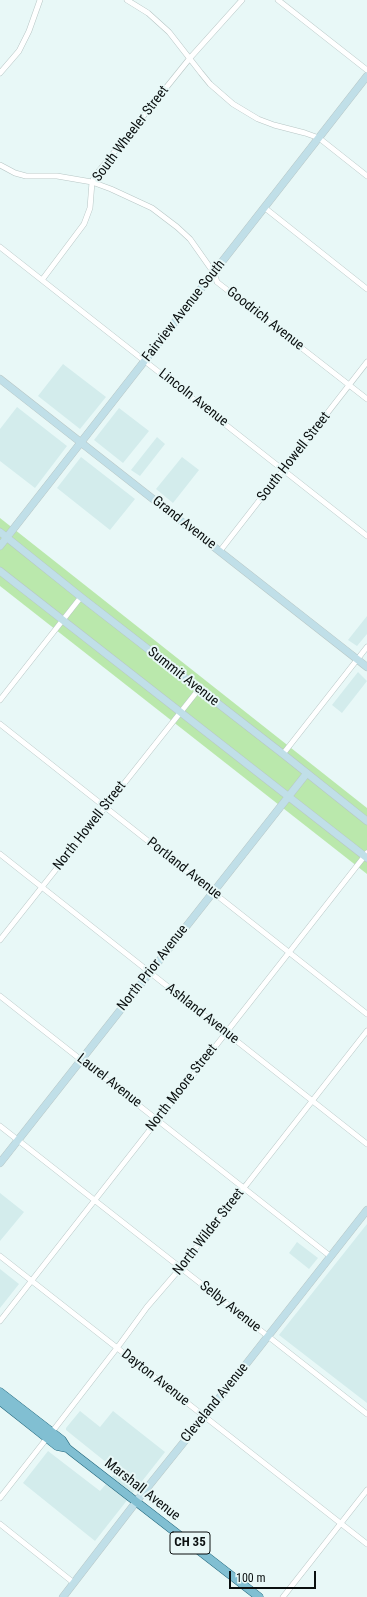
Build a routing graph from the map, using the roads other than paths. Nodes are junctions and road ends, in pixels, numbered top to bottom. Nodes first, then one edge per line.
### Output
1 (40, 0) edge
2 (127, 0) edge
3 (242, 0) edge
4 (278, 0) edge
5 (190, 58) junction
6 (367, 70) edge
7 (0, 73) edge
8 (367, 76) edge
9 (319, 138) junction
10 (0, 165) edge
11 (367, 176) edge
12 (92, 182) junction
13 (265, 208) junction
14 (0, 247) edge
15 (214, 273) junction
16 (42, 280) junction
17 (367, 289) edge
18 (145, 360) junction
19 (367, 362) edge
20 (0, 379) edge
21 (349, 385) junction
22 (367, 399) edge
23 (81, 442) junction
24 (284, 470) junction
25 (0, 532) edge
26 (367, 536) edge
27 (7, 537) junction
28 (0, 546) edge
29 (220, 551) junction
30 (0, 571) edge
31 (81, 597) junction
32 (64, 619) junction
33 (367, 647) edge
34 (357, 659) junction
35 (367, 667) edge
36 (199, 689) junction
37 (0, 700) edge
38 (181, 712) junction
39 (0, 724) edge
40 (283, 754) junction
41 (307, 773) junction
42 (288, 797) junction
43 (105, 807) junction
44 (367, 821) edge
45 (0, 854) edge
46 (366, 856) edge
47 (42, 887) junction
48 (213, 892) junction
49 (0, 940) edge
50 (289, 952) junction
51 (149, 973) junction
52 (0, 996) edge
53 (367, 1014) edge
54 (367, 1031) edge
55 (226, 1032) junction
56 (82, 1059) junction
57 (312, 1100) junction
58 (157, 1120) junction
59 (0, 1126) edge
60 (18, 1140) junction
61 (367, 1144) edge
62 (0, 1163) edge
63 (244, 1188) junction
64 (94, 1200) junction
65 (367, 1210) edge
66 (0, 1256) edge
67 (330, 1256) junction
68 (181, 1268) junction
69 (31, 1281) junction
70 (0, 1321) edge
71 (268, 1336) junction
72 (117, 1348) junction
73 (0, 1392) edge
74 (0, 1401) edge
75 (367, 1414) edge
76 (204, 1417) junction
77 (49, 1435) junction
78 (367, 1490) edge
79 (0, 1498) edge
80 (136, 1501) junction
81 (0, 1524) edge
82 (341, 1524) junction
83 (367, 1544) edge
84 (74, 1582) junction
85 (63, 1597) edge
86 (259, 1597) edge
87 (283, 1597) edge

1 - 7 street
2 - 5 street
3 - 5 street, South Wheeler Street
4 - 6 street
5 - 9 street
5 - 12 street, South Wheeler Street
8 - 9 street, Fairview Avenue South
9 - 11 street
9 - 13 street, Fairview Avenue South
10 - 12 street, Goodrich Avenue
12 - 15 street, Goodrich Avenue
12 - 16 street, South Wheeler Street
13 - 15 street, Fairview Avenue South
13 - 17 street
14 - 16 street, Lincoln Avenue
15 - 18 street, Fairview Avenue South
15 - 21 street, Goodrich Avenue
16 - 18 street, Lincoln Avenue
18 - 23 street, Fairview Avenue South
18 - 24 street, Lincoln Avenue
19 - 21 street, South Howell Street
20 - 23 street, Grand Avenue
21 - 22 street, Goodrich Avenue
21 - 24 street, South Howell Street
23 - 27 street, Fairview Avenue South
23 - 29 street, Grand Avenue
24 - 26 street, Lincoln Avenue
24 - 29 street, South Howell Street
25 - 27 street, Summit Avenue
27 - 28 street, Fairview Avenue South
27 - 31 street, Summit Avenue
29 - 34 street, Grand Avenue
30 - 32 street, Summit Avenue
31 - 32 street
31 - 36 street, Summit Avenue
32 - 37 street
32 - 38 street, Summit Avenue
33 - 34 street
34 - 35 street, Grand Avenue
34 - 40 street
36 - 38 street
36 - 40 street, Summit Avenue
38 - 42 street, Summit Avenue
38 - 43 street, North Howell Street
39 - 43 street, Portland Avenue
40 - 41 street, Summit Avenue
41 - 42 street, North Prior Avenue
41 - 44 street, Summit Avenue
42 - 46 street, Summit Avenue
42 - 48 street, North Prior Avenue
43 - 47 street, North Howell Street
43 - 48 street, Portland Avenue
45 - 47 street, Ashland Avenue
46 - 50 street, North Moore Street
47 - 49 street, North Howell Street
47 - 51 street, Ashland Avenue
48 - 50 street, Portland Avenue
48 - 51 street, North Prior Avenue
50 - 53 street, Portland Avenue
50 - 55 street, North Moore Street
51 - 55 street, Ashland Avenue
51 - 56 street, North Prior Avenue
52 - 56 street, Laurel Avenue
54 - 57 street, North Wilder Street
55 - 57 street, Ashland Avenue
55 - 58 street, North Moore Street
56 - 58 street, Laurel Avenue
56 - 60 street, North Prior Avenue
57 - 61 street, Ashland Avenue
57 - 63 street, North Wilder Street
58 - 63 street, Laurel Avenue
58 - 64 street, North Moore Street
59 - 60 street, Selby Avenue
60 - 62 street, North Prior Avenue
60 - 64 street, Selby Avenue
63 - 67 street, Laurel Avenue
63 - 68 street, North Wilder Street
64 - 68 street, Selby Avenue
64 - 69 street, North Moore Street
65 - 67 street, Cleveland Avenue
66 - 69 street, Dayton Avenue
67 - 71 street, Cleveland Avenue
68 - 71 street, Selby Avenue
68 - 72 street, North Wilder Street
69 - 70 street, North Moore Street
69 - 72 street, Dayton Avenue
71 - 75 street, Selby Avenue
71 - 76 street, Cleveland Avenue
72 - 76 street, Dayton Avenue
72 - 77 street, North Wilder Street
73 - 77 main road, Marshall Avenue / CH 35
74 - 77 main road, Marshall Avenue / CH 35
76 - 80 street, Cleveland Avenue
76 - 82 street, Dayton Avenue
77 - 79 street, North Wilder Street
77 - 80 main road, Marshall Avenue / CH 35
78 - 82 street
80 - 84 street, Cleveland Avenue
80 - 86 main road, Marshall Avenue / CH 35
81 - 84 street
82 - 83 street, Dayton Avenue
82 - 87 street
84 - 85 street, Cleveland Avenue

